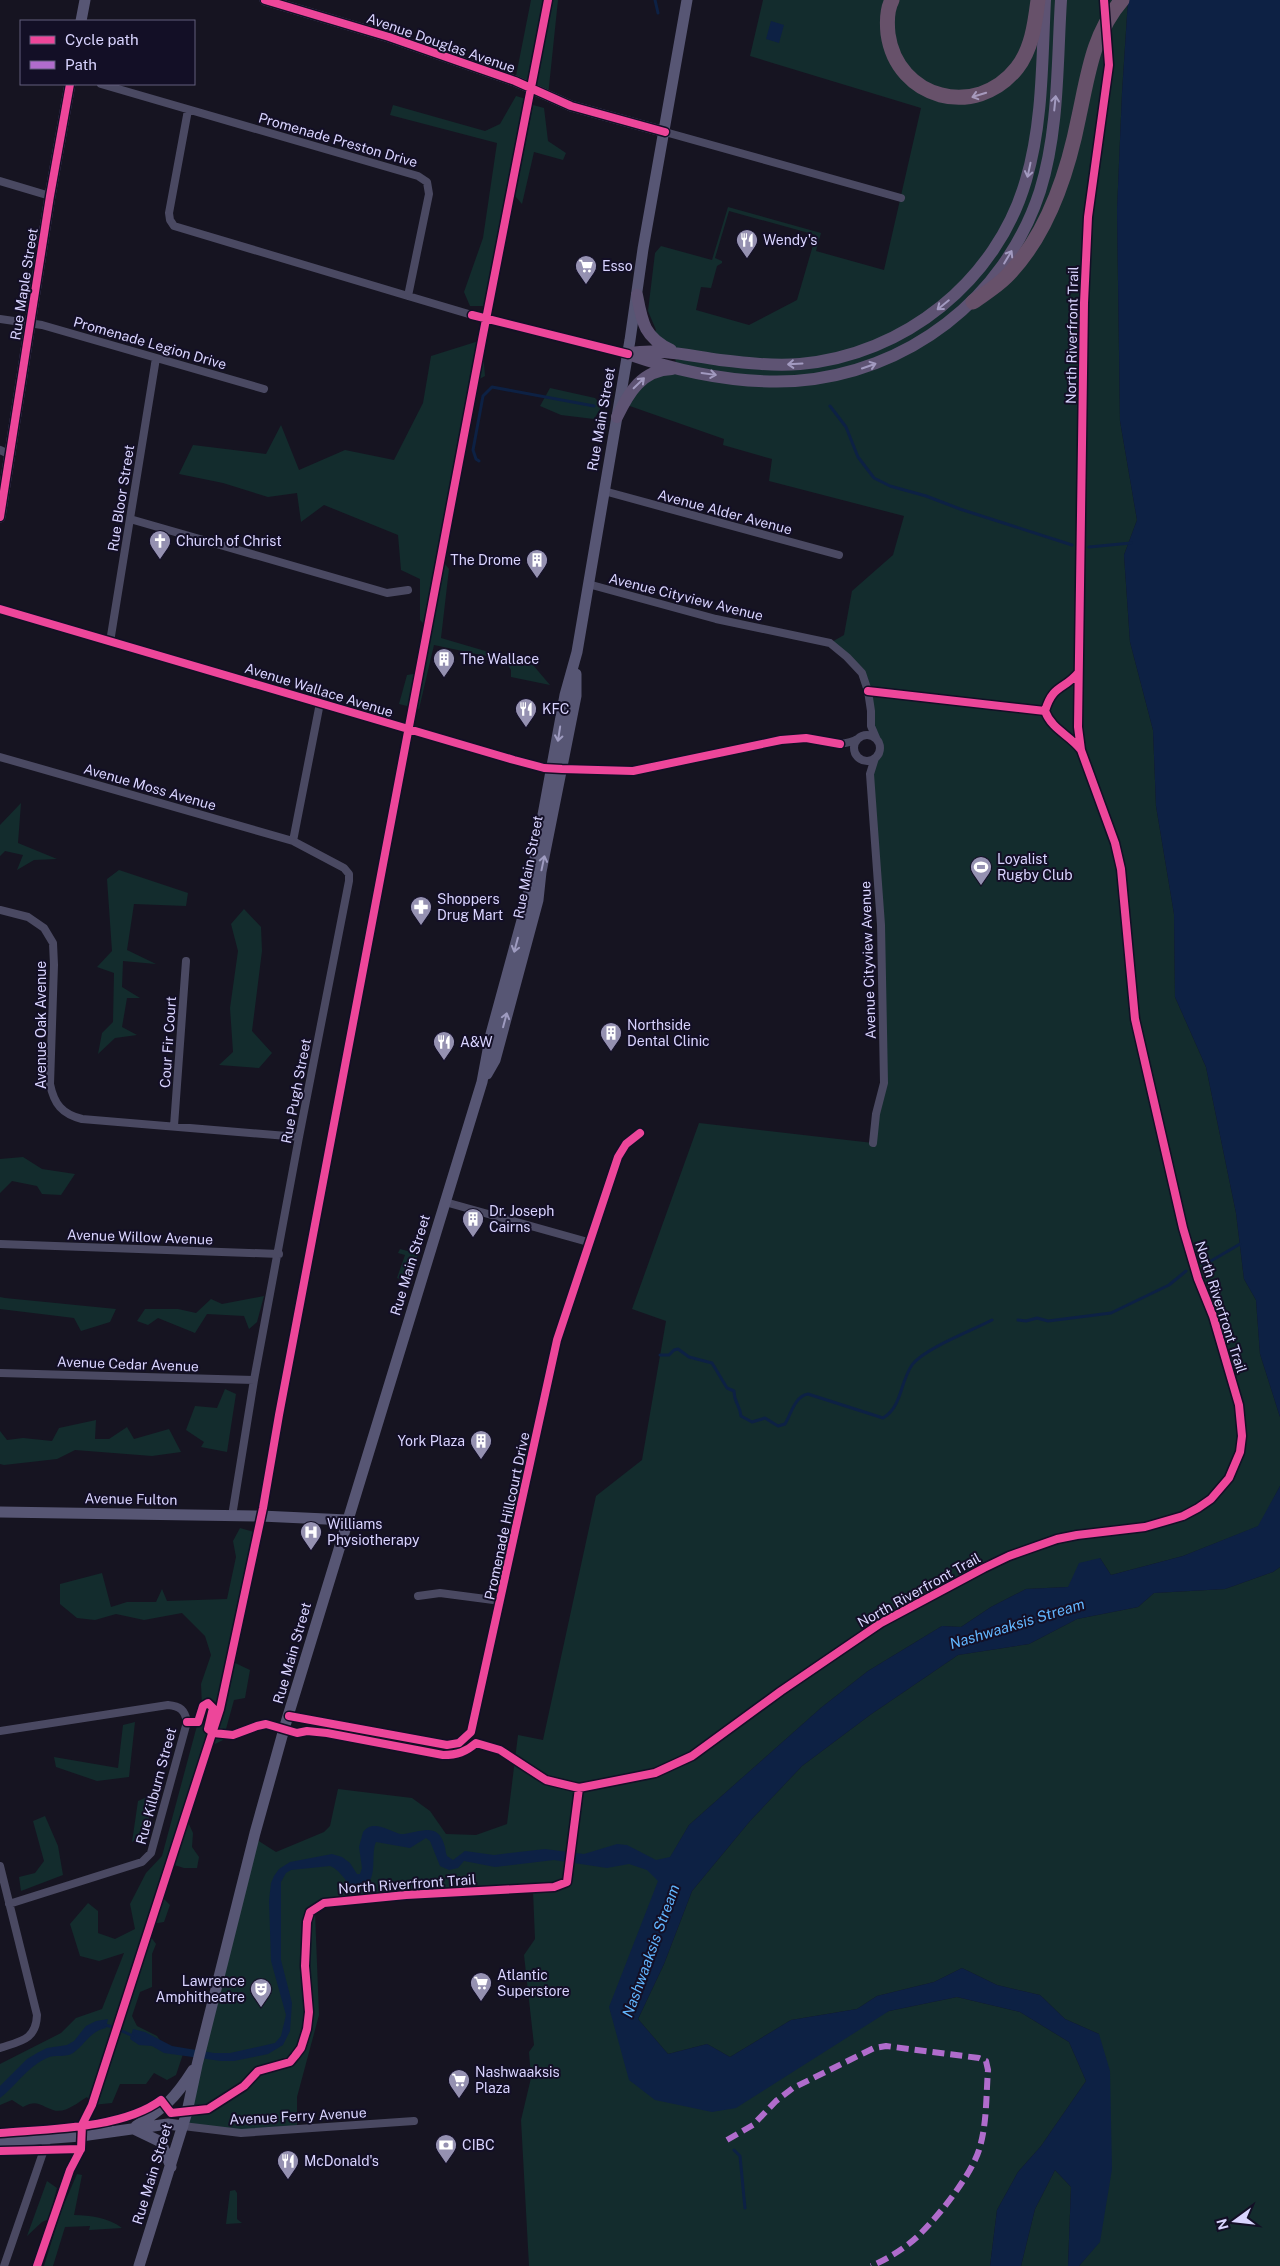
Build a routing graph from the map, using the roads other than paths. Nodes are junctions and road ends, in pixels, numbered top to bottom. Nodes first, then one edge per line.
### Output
1 (85, 0) edge
2 (265, 0) edge
3 (687, 0) edge
4 (892, 0) edge
5 (1038, 0) edge
6 (1045, 0) edge
7 (1062, 0) edge
8 (1122, 0) edge
9 (81, 20) edge
10 (70, 85) edge
11 (104, 85) edge
12 (188, 110) junction
13 (665, 132) junction
14 (0, 182) edge
15 (50, 196) junction
16 (901, 198) dead end
17 (637, 295) junction
18 (408, 296) junction
19 (973, 302) junction
20 (472, 315) dead end
21 (0, 319) edge
22 (30, 324) junction
23 (520, 328) dead end
24 (675, 352) junction
25 (628, 354) junction
26 (156, 358) junction
27 (676, 369) junction
28 (264, 389) dead end
29 (617, 417) junction
30 (5, 452) edge
31 (604, 492) junction
32 (0, 517) edge
33 (130, 520) junction
34 (839, 555) dead end
35 (588, 584) junction
36 (408, 590) dead end
37 (0, 609) edge
38 (110, 642) junction
39 (868, 691) junction
40 (320, 703) junction
41 (1045, 711) dead end
42 (871, 726) junction
43 (860, 737) junction
44 (877, 740) junction
45 (840, 744) junction
46 (858, 756) junction
47 (0, 757) edge
48 (875, 758) junction
49 (557, 769) junction
50 (870, 774) junction
51 (293, 840) junction
52 (0, 910) edge
53 (186, 961) dead end
54 (174, 1126) junction
55 (640, 1133) dead end
56 (299, 1137) junction
57 (873, 1144) dead end
58 (445, 1202) junction
59 (588, 1242) junction
60 (0, 1244) edge
61 (278, 1254) junction
62 (0, 1373) edge
63 (254, 1380) junction
64 (0, 1512) edge
65 (232, 1516) junction
66 (347, 1520) junction
67 (418, 1596) dead end
68 (502, 1601) junction
69 (289, 1716) junction
70 (0, 1731) edge
71 (0, 1866) edge
72 (9, 1904) junction
73 (0, 2048) edge
74 (197, 2065) junction
75 (414, 2122) dead end
76 (183, 2126) junction
77 (132, 2129) junction
78 (48, 2138) junction
79 (0, 2142) edge
80 (171, 2167) junction
81 (4, 2266) edge
82 (139, 2266) edge

1 - 9 main road
2 - 13 main road, Avenue Douglas Avenue
3 - 13 main road, Rue Main Street
5 -> 4 highway
6 -> 24 main road
19 -> 7 main road
8 - 19 highway
10 - 15 main road, Rue Maple Street
11 - 12 street, Promenade Preston Drive
12 - 18 street
12 - 18 street, Promenade Preston Drive
13 - 16 street, Avenue Douglas Avenue
13 - 17 main road, Rue Main Street
14 - 15 street
15 - 22 main road, Rue Maple Street
17 - 24 main road
17 - 25 main road, Rue Main Street
18 - 20 street
27 -> 19 main road
21 - 22 street, Promenade Legion Drive
22 - 26 street, Promenade Legion Drive
22 - 30 main road, Rue Maple Street
23 - 25 street
24 - 25 main road
25 - 27 main road
25 - 29 main road, Rue Main Street
26 - 28 street, Promenade Legion Drive
26 - 33 street, Rue Bloor Street
29 -> 27 main road
29 - 31 main road, Rue Main Street
30 - 32 main road, Rue Maple Street
31 - 34 street, Avenue Alder Avenue
31 - 35 main road, Rue Main Street
33 - 36 street
33 - 38 street, Rue Bloor Street
35 - 39 street, Avenue Cityview Avenue
35 - 49 main road, Rue Main Street
37 - 38 street, Avenue Wallace Avenue
38 - 40 street, Avenue Wallace Avenue
39 - 41 street
39 - 42 street, Avenue Cityview Avenue
40 - 49 street, Avenue Wallace Avenue
40 - 51 street
42 - 43 street
42 - 44 street, Avenue Cityview Avenue
43 - 44 street
43 - 45 street, Avenue Wallace Avenue
43 - 46 street
44 - 48 street
45 - 46 street, Avenue Wallace Avenue
45 - 49 street, Avenue Wallace Avenue
46 - 48 street
46 - 50 street, Avenue Cityview Avenue
47 - 51 street, Avenue Moss Avenue
48 - 50 street, Avenue Cityview Avenue
49 - 58 main road, Rue Main Street
50 - 57 street, Avenue Cityview Avenue
51 - 56 street, Rue Pugh Street
52 - 54 street, Avenue Oak Avenue
53 - 54 street, Cour Fir Court
54 - 56 street, Avenue Oak Avenue
55 - 59 street, Promenade Hillcourt Drive
56 - 61 street, Rue Pugh Street
58 - 59 street
58 - 66 main road, Rue Main Street
59 - 68 street, Promenade Hillcourt Drive
60 - 61 street, Avenue Willow Avenue
61 - 63 street, Rue Pugh Street
62 - 63 street, Avenue Cedar Avenue
63 - 65 street, Rue Pugh Street
64 - 65 main road, Avenue Fulton
65 - 66 main road, Avenue Fulton
66 - 69 main road, Rue Main Street
67 - 68 street
68 - 69 street, Promenade Hillcourt Drive
69 - 74 main road, Rue Main Street
70 - 72 street, Rue Kilburn Street
71 - 72 street
72 - 73 street
74 - 76 main road, Rue Main Street
74 - 77 main road
75 - 76 street, Avenue Ferry Avenue
76 - 77 main road
76 - 80 main road, Rue Main Street
77 - 78 main road
77 - 80 main road
78 - 79 main road
78 - 81 street
80 - 82 main road, Rue Main Street

